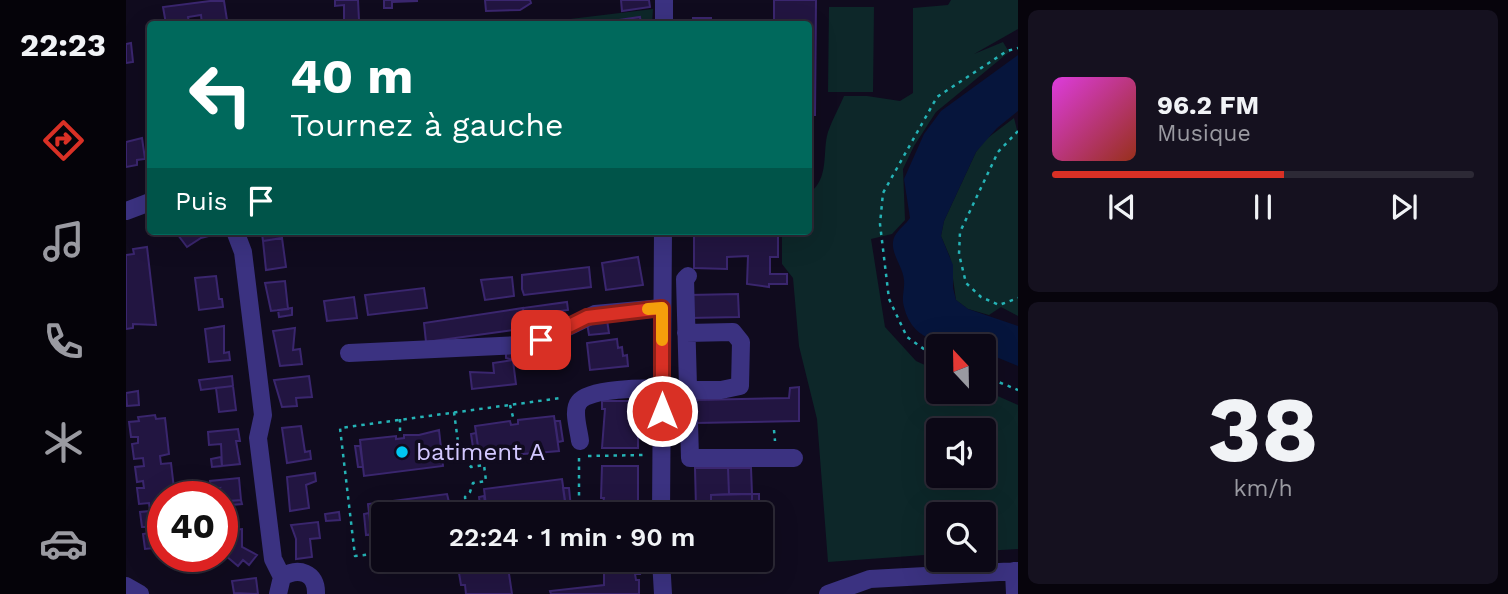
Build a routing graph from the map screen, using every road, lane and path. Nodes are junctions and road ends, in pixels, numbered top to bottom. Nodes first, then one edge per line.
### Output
1 (664, 0) edge
2 (664, 21) edge
3 (1018, 48) edge
4 (1018, 131) edge
5 (147, 203) edge
6 (126, 211) edge
7 (237, 235) edge
8 (663, 235) edge
9 (688, 276) dead end
10 (1018, 298) edge
11 (662, 308) junction
12 (686, 333) junction
13 (926, 350) edge
14 (349, 354) dead end
15 (996, 381) edge
16 (662, 389) junction
17 (688, 390) junction
18 (1018, 390) edge
19 (510, 405) dead end
20 (400, 419) junction
21 (514, 421) dead end
22 (400, 435) dead end
23 (579, 449) joint
24 (794, 458) dead end
25 (466, 502) edge
26 (579, 502) edge
27 (662, 502) edge
28 (371, 554) edge
29 (1016, 571) edge
30 (662, 572) edge
31 (126, 586) edge
32 (280, 586) edge
33 (140, 594) edge
34 (316, 594) edge
35 (663, 594) edge
36 (828, 594) edge
37 (1015, 594) edge

1 - 2 street
3 - 13 path
4 - 10 path
5 - 6 street
7 - 32 street
8 - 11 street
9 - 12 street
11 - 14 street
11 - 16 street
12 - 17 street
12 - 17 street
15 - 18 path
16 - 23 street
16 - 27 street
17 - 24 street
19 - 21 path
20 - 22 path
20 - 25 path
20 - 28 path
23 - 26 path
29 - 36 street
29 - 37 street
30 - 35 street
31 - 33 street
32 - 34 street

